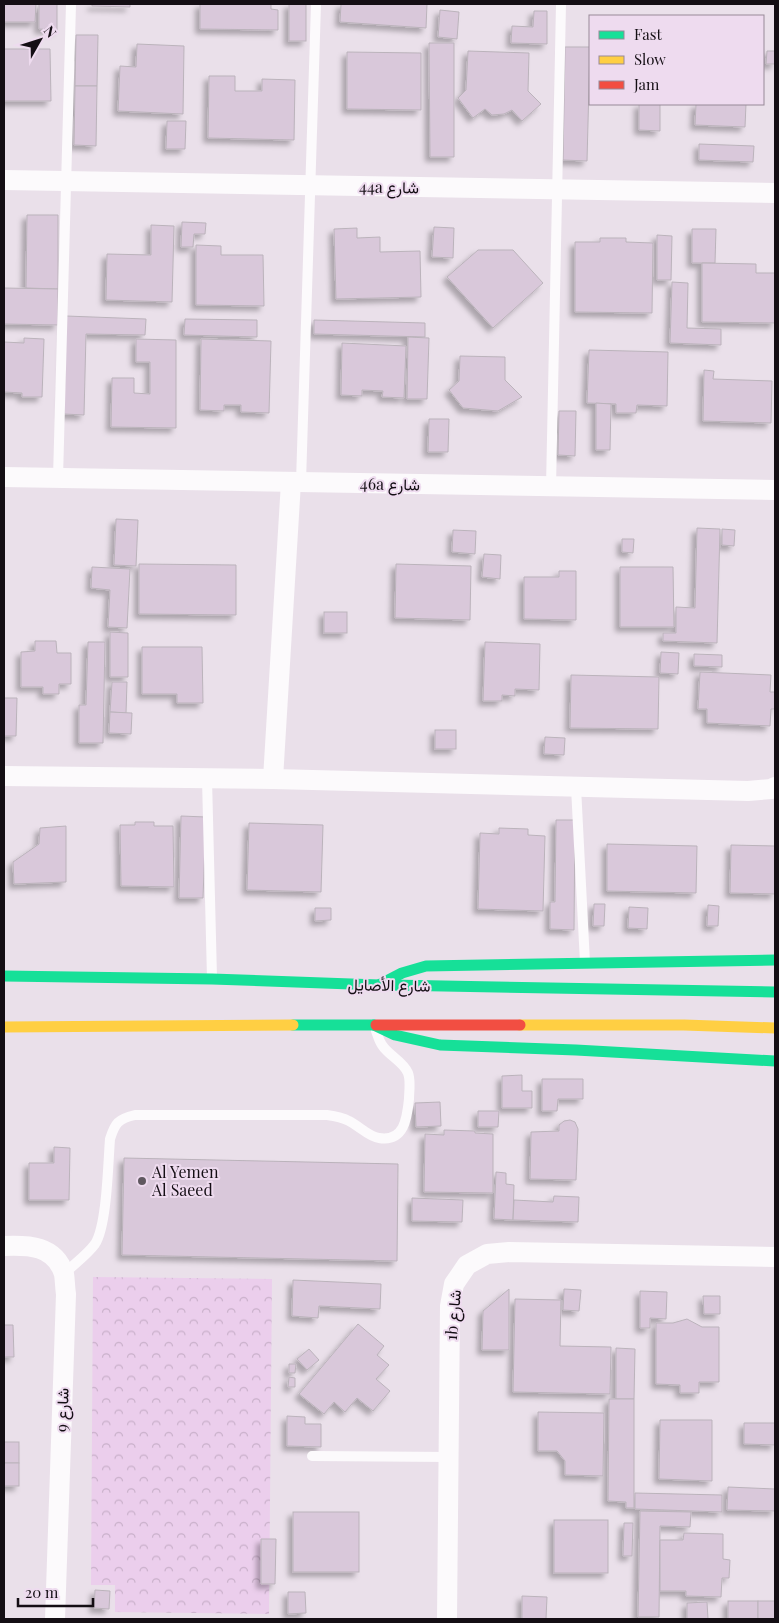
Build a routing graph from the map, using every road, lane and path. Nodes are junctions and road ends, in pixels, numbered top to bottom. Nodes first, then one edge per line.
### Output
1 (71, 4) edge
2 (316, 4) edge
3 (561, 4) edge
4 (4, 180) edge
5 (66, 181) junction
6 (310, 185) junction
7 (557, 190) junction
8 (775, 193) edge
9 (4, 478) edge
10 (58, 478) junction
11 (296, 482) junction
12 (551, 487) junction
13 (775, 490) edge
14 (4, 776) edge
15 (207, 779) junction
16 (273, 779) junction
17 (576, 787) junction
18 (775, 787) edge
19 (775, 960) edge
20 (585, 964) junction
21 (4, 976) edge
22 (212, 979) junction
23 (379, 985) junction
24 (775, 992) edge
25 (4, 1026) edge
26 (374, 1026) junction
27 (775, 1028) edge
28 (754, 1060) junction
29 (775, 1061) edge
30 (775, 1070) edge
31 (4, 1246) edge
32 (775, 1257) edge
33 (64, 1274) junction
34 (312, 1456) dead end
35 (449, 1457) junction
36 (54, 1619) edge
37 (447, 1619) edge

1 - 5 lane
2 - 6 lane
3 - 7 lane
4 - 5 street, 44a شارع
5 - 6 street, 44a شارع
5 - 10 lane
6 - 7 street, 44a شارع
6 - 11 lane
7 - 8 street, 44a شارع
7 - 12 lane
9 - 10 street, 46a شارع
10 - 11 street, 46a شارع
11 - 12 street, 46a شارع
11 - 16 street
12 - 13 street, 46a شارع
14 - 15 street
15 - 16 street
15 - 22 lane
16 - 17 street
17 - 18 street
17 - 20 lane
19 - 20 main road
20 - 23 main road
21 - 22 main road, شارع الأصايل
22 - 23 main road, شارع الأصايل
23 - 24 main road, شارع الأصايل
25 - 26 main road
26 - 27 main road
26 - 28 main road
26 - 33 lane
28 - 29 main road
28 - 30 lane
31 - 33 street
32 - 35 street, 1b شارع
33 - 36 street, شارع 9
34 - 35 lane
35 - 37 street, 1b شارع

